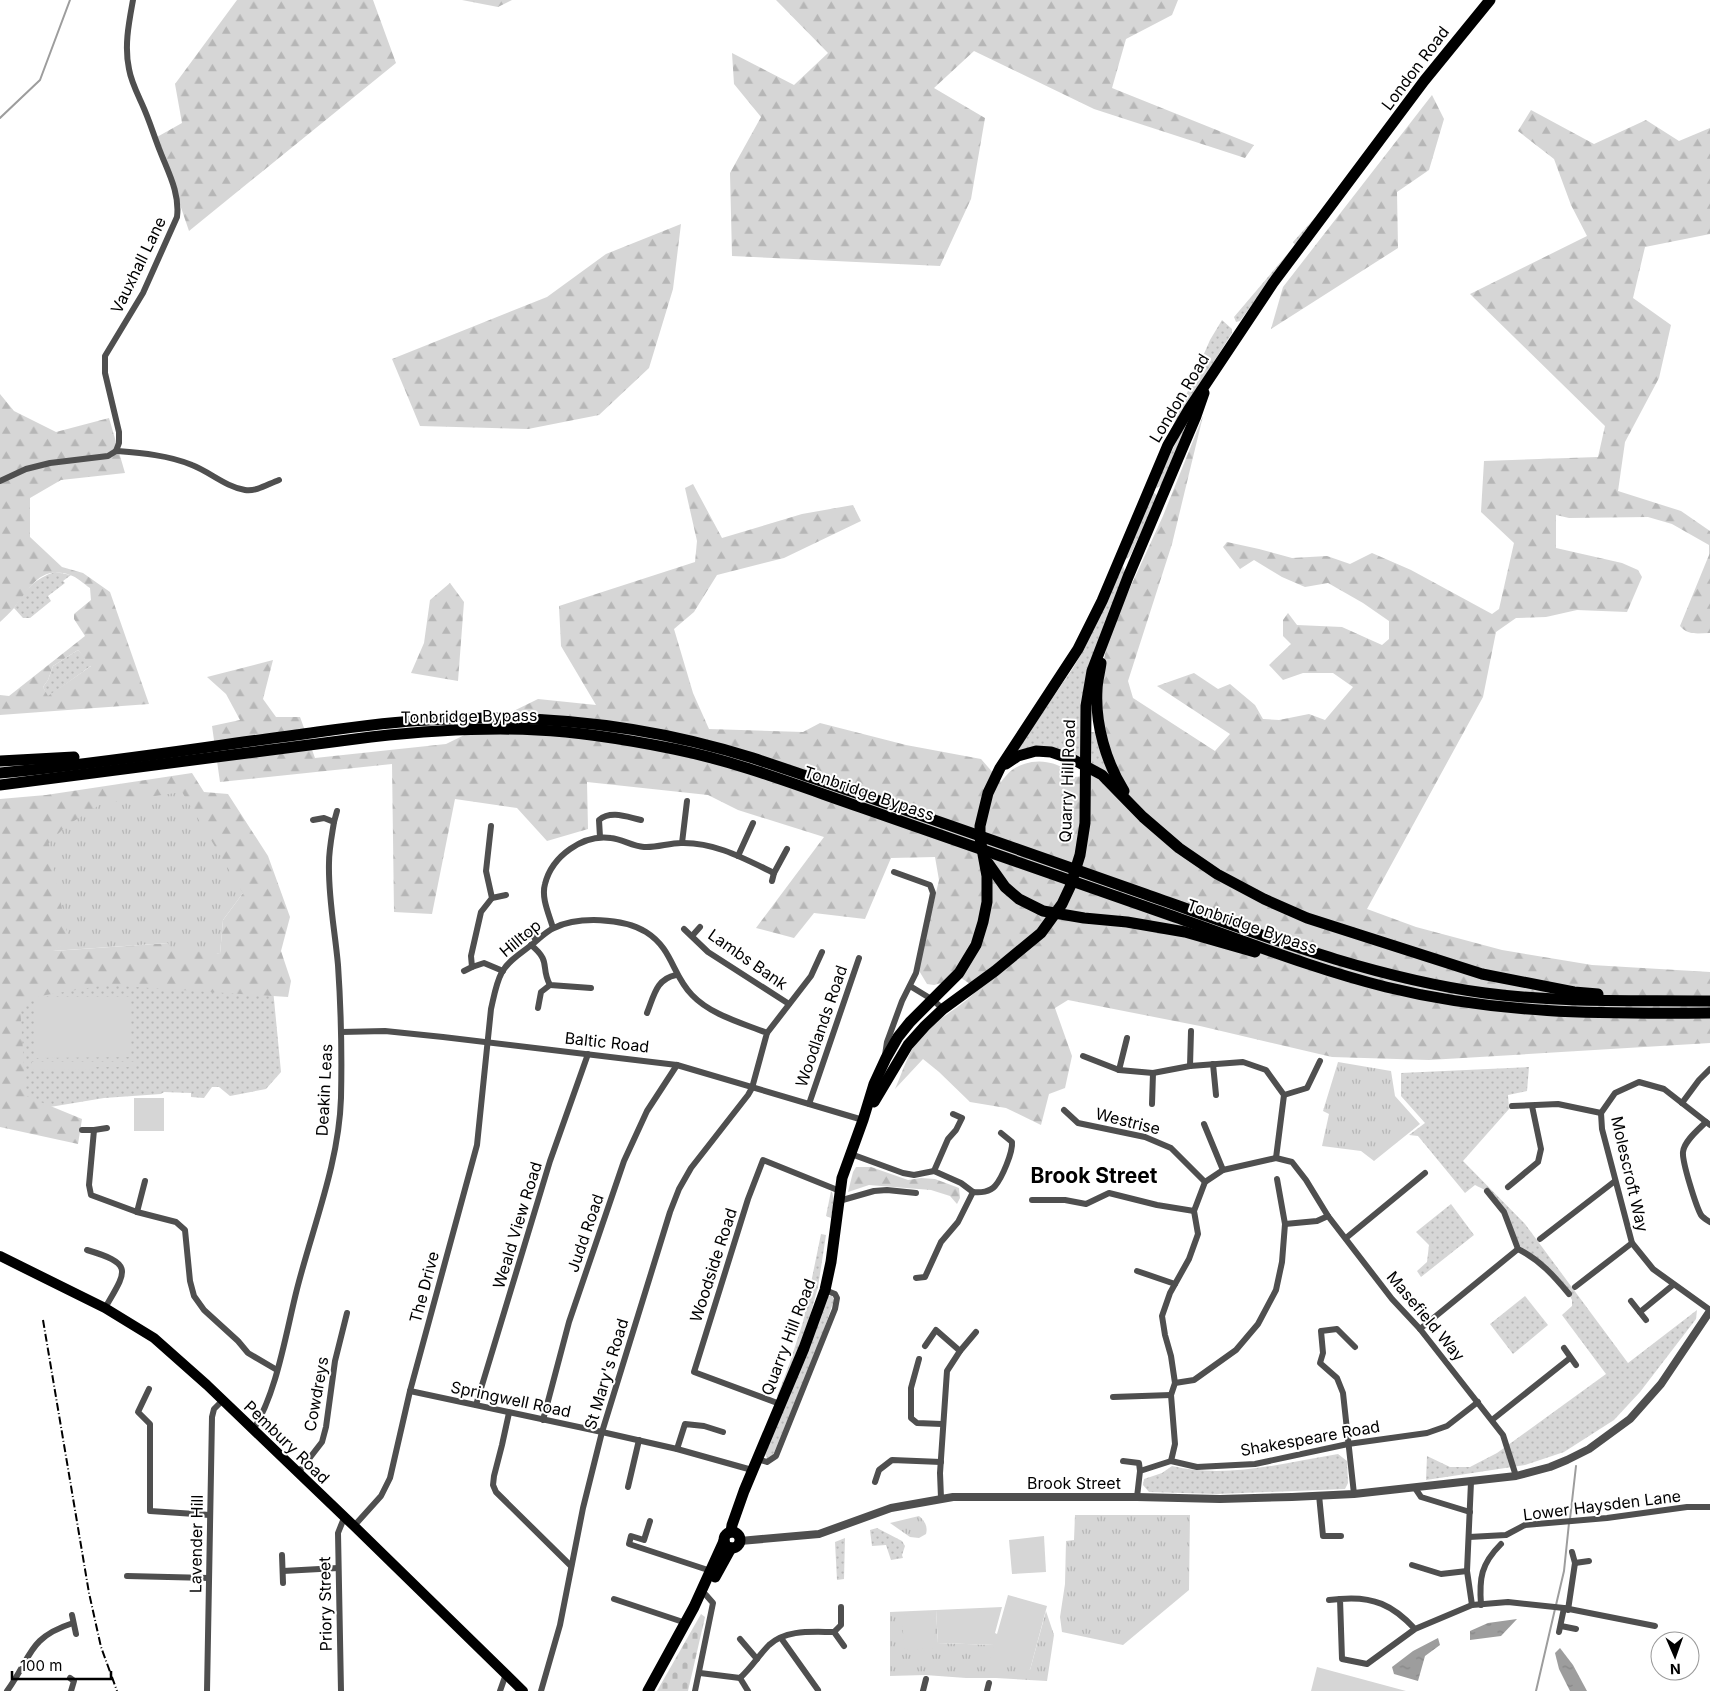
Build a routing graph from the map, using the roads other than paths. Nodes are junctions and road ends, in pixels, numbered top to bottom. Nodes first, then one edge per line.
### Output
1 (133, 0) edge
2 (1490, 0) edge
3 (1208, 382) junction
4 (116, 451) junction
5 (279, 480) dead end
6 (0, 481) edge
7 (1107, 631) junction
8 (191, 749) junction
9 (1051, 752) junction
10 (0, 761) edge
11 (1085, 766) junction
12 (1000, 768) junction
13 (0, 773) edge
14 (1084, 784) junction
15 (0, 785) edge
16 (687, 801) dead end
17 (1134, 807) junction
18 (338, 811) dead end
19 (313, 820) dead end
20 (641, 820) dead end
21 (334, 822) junction
22 (753, 823) dead end
23 (491, 826) dead end
24 (600, 838) junction
25 (682, 843) junction
26 (787, 849) dead end
27 (738, 856) junction
28 (984, 857) joint
29 (894, 872) dead end
30 (774, 873) junction
31 (991, 876) junction
32 (772, 881) dead end
33 (506, 895) dead end
34 (492, 898) junction
35 (700, 927) dead end
36 (553, 928) junction
37 (684, 929) dead end
38 (530, 932) dead end
39 (692, 936) junction
40 (533, 943) junction
41 (822, 952) dead end
42 (859, 958) dead end
43 (1310, 964) junction
44 (472, 967) junction
45 (464, 971) dead end
46 (503, 971) junction
47 (676, 975) junction
48 (550, 985) junction
49 (910, 986) junction
50 (591, 988) dead end
51 (933, 1000) junction
52 (1692, 1000) junction
53 (1710, 1001) edge
54 (789, 1004) junction
55 (538, 1008) dead end
56 (943, 1009) junction
57 (647, 1013) dead end
58 (1710, 1013) edge
59 (1192, 1031) dead end
60 (341, 1032) junction
61 (767, 1033) junction
62 (1127, 1038) dead end
63 (488, 1042) junction
64 (588, 1054) junction
65 (1082, 1056) dead end
66 (886, 1058) junction
67 (1320, 1061) dead end
68 (1214, 1064) junction
69 (677, 1065) junction
70 (1190, 1066) junction
71 (1710, 1069) edge
72 (1119, 1070) junction
73 (1153, 1073) junction
74 (752, 1088) junction
75 (1284, 1095) junction
76 (1216, 1096) dead end
77 (1682, 1103) junction
78 (809, 1104) junction
79 (1152, 1104) dead end
80 (1512, 1106) dead end
81 (1532, 1106) junction
82 (1064, 1110) dead end
83 (1601, 1113) junction
84 (952, 1114) dead end
85 (864, 1120) junction
86 (1708, 1123) edge
87 (1204, 1124) dead end
88 (107, 1128) dead end
89 (82, 1130) dead end
90 (94, 1130) junction
91 (1001, 1133) dead end
92 (851, 1154) junction
93 (1276, 1158) junction
94 (1223, 1170) junction
95 (934, 1171) junction
96 (1425, 1173) dead end
97 (1277, 1179) dead end
98 (145, 1180) dead end
99 (1615, 1181) junction
100 (1205, 1182) junction
101 (1508, 1187) dead end
102 (1487, 1191) dead end
103 (973, 1192) junction
104 (916, 1193) dead end
105 (839, 1196) junction
106 (1032, 1200) dead end
107 (1194, 1211) junction
108 (137, 1212) junction
109 (1328, 1216) junction
110 (1710, 1222) edge
111 (1285, 1224) junction
112 (1346, 1238) junction
113 (1540, 1238) dead end
114 (1632, 1243) junction
115 (1518, 1249) junction
116 (87, 1250) dead end
117 (0, 1256) edge
118 (1137, 1271) dead end
119 (916, 1278) dead end
120 (1175, 1284) junction
121 (1673, 1285) junction
122 (1575, 1287) dead end
123 (825, 1290) junction
124 (1569, 1294) dead end
125 (1631, 1301) dead end
126 (106, 1308) junction
127 (1710, 1310) edge
128 (1640, 1312) junction
129 (348, 1313) dead end
130 (1646, 1320) dead end
131 (1420, 1329) junction
132 (976, 1332) dead end
133 (925, 1346) dead end
134 (1355, 1347) dead end
135 (1564, 1348) dead end
136 (960, 1351) junction
137 (1570, 1358) junction
138 (919, 1359) dead end
139 (1576, 1366) dead end
140 (277, 1370) junction
141 (1175, 1382) junction
142 (148, 1388) dead end
143 (410, 1392) junction
144 (1171, 1395) junction
145 (1113, 1397) dead end
146 (222, 1401) junction
147 (1478, 1402) junction
148 (780, 1404) junction
149 (476, 1405) junction
150 (509, 1413) junction
151 (543, 1420) junction
152 (1492, 1420) junction
153 (942, 1424) junction
154 (253, 1430) junction
155 (602, 1432) junction
156 (723, 1432) dead end
157 (639, 1440) junction
158 (1348, 1444) junction
159 (677, 1449) junction
160 (758, 1459) junction
161 (1123, 1461) dead end
162 (1171, 1461) junction
163 (940, 1462) junction
164 (752, 1470) junction
165 (1140, 1471) junction
166 (298, 1473) junction
167 (1516, 1476) junction
168 (875, 1482) dead end
169 (1471, 1482) junction
170 (628, 1487) dead end
171 (1415, 1488) junction
172 (1354, 1494) junction
173 (1318, 1495) junction
174 (1137, 1497) junction
175 (941, 1498) junction
176 (1710, 1507) edge
177 (1470, 1512) junction
178 (210, 1515) junction
179 (344, 1518) junction
180 (650, 1521) dead end
181 (354, 1526) junction
182 (1341, 1536) dead end
183 (1469, 1537) junction
184 (731, 1540) junction
185 (1501, 1544) dead end
186 (1572, 1552) dead end
187 (282, 1555) dead end
188 (1589, 1561) dead end
189 (1576, 1563) junction
190 (1412, 1565) dead end
191 (571, 1566) junction
192 (338, 1568) junction
193 (283, 1571) junction
194 (711, 1571) junction
195 (1467, 1571) junction
196 (127, 1576) dead end
197 (209, 1578) junction
198 (283, 1583) dead end
199 (706, 1595) junction
200 (614, 1599) dead end
201 (1340, 1599) junction
202 (1329, 1600) dead end
203 (1472, 1605) junction
204 (1481, 1605) junction
205 (841, 1606) dead end
206 (694, 1607) junction
207 (1566, 1609) junction
208 (72, 1615) dead end
209 (74, 1623) junction
210 (686, 1623) junction
211 (1656, 1626) dead end
212 (1576, 1629) dead end
213 (1416, 1630) junction
214 (834, 1632) junction
215 (76, 1634) dead end
216 (740, 1638) dead end
217 (781, 1638) junction
218 (844, 1646) dead end
219 (757, 1659) junction
220 (700, 1673) junction
221 (506, 1674) junction
222 (70, 1678) dead end
223 (740, 1678) junction
224 (926, 1678) dead end
225 (989, 1684) dead end
226 (818, 1690) edge
227 (7, 1691) edge
228 (71, 1691) edge
229 (207, 1691) edge
230 (341, 1691) edge
231 (500, 1691) edge
232 (524, 1691) edge
233 (541, 1691) edge
234 (648, 1691) edge
235 (696, 1691) edge
236 (748, 1691) edge
237 (923, 1691) edge
238 (987, 1691) edge

1 - 4 street, Vauxhall Lane
2 - 3 highway, London Road
3 - 7 highway, Quarry Hill Road
3 - 12 highway, London Road
4 - 5 street
4 - 6 street
7 - 11 highway, Quarry Hill Road
7 - 17 highway
8 - 10 highway
8 - 13 highway, Tonbridge Bypass
8 - 52 highway, Tonbridge Bypass
9 - 11 highway
9 - 12 highway
9 - 14 highway
11 - 14 highway, Quarry Hill Road
11 - 17 highway
12 - 28 highway, London Road
14 - 56 highway, Quarry Hill Road
15 - 43 highway, Tonbridge Bypass
16 - 25 street
17 - 52 highway
18 - 21 street, Deakin Leas
19 - 21 street
20 - 24 street
21 - 60 street, Deakin Leas
22 - 27 street
23 - 34 street
24 - 25 street
24 - 36 street
25 - 27 street
26 - 30 street
27 - 30 street
28 - 31 highway, Quarry Hill Road
29 - 49 street, Quarry Hill Road
30 - 32 street
31 - 43 highway
31 - 51 highway, Quarry Hill Road
33 - 34 street
34 - 44 street
35 - 39 street, Lambs Bank
36 - 40 street, Hilltop
36 - 47 street, Hilltop
37 - 39 street, Lambs Bank
38 - 40 street
39 - 54 street, Lambs Bank
40 - 46 street, Hilltop
40 - 48 street
41 - 54 street
42 - 78 street, Woodlands Road
43 - 58 highway, Tonbridge Bypass
44 - 45 street
44 - 46 street
46 - 63 street, Hilltop
47 - 57 street
47 - 61 street, Hilltop
48 - 50 street
48 - 55 street
49 - 51 street
49 - 66 street, Quarry Hill Road
51 - 56 street
51 - 66 highway, Quarry Hill Road
52 - 53 highway, Tonbridge Bypass
54 - 61 street
56 - 85 highway, Quarry Hill Road
59 - 70 street
60 - 63 street, Baltic Road
60 - 140 street, Deakin Leas
61 - 74 street
62 - 72 street
63 - 64 street, Baltic Road
63 - 143 street, The Drive
64 - 69 street, Baltic Road
64 - 149 street, Weald View Road
65 - 72 street
66 - 85 highway, Quarry Hill Road
67 - 75 street
68 - 70 street
68 - 75 street
68 - 76 street
69 - 74 street, Baltic Road
69 - 151 street, Judd Road
70 - 73 street
71 - 77 street
72 - 73 street
73 - 79 street
74 - 78 street, Baltic Road
74 - 155 street, St Mary's Road
75 - 93 street
77 - 83 street, Molescroft Way
77 - 86 street, Molescroft Way
78 - 85 street, Baltic Road
80 - 81 street
81 - 83 street
81 - 101 street
82 - 100 street, Westrise
83 - 99 street, Molescroft Way
84 - 95 street
85 - 92 highway, Quarry Hill Road
86 - 110 street
87 - 94 street
88 - 90 street
89 - 90 street
90 - 108 street
91 - 103 street
92 - 95 street
92 - 105 highway, Quarry Hill Road
93 - 94 street
93 - 109 street, Masefield Way
94 - 100 street
95 - 103 street
96 - 112 street
97 - 111 street
98 - 108 street
99 - 113 street
99 - 114 street, Molescroft Way
100 - 107 street
102 - 115 street
103 - 119 street
104 - 105 street
105 - 123 highway, Quarry Hill Road
105 - 148 street, Woodside Road
106 - 107 street
107 - 120 street
108 - 140 street
109 - 111 street
109 - 112 street, Masefield Way
111 - 141 street
112 - 131 street, Masefield Way
114 - 121 street, Molescroft Way
114 - 122 street
115 - 124 street
115 - 131 street
116 - 126 street
117 - 126 main road, Pembury Road
118 - 120 street
120 - 141 street
121 - 127 street, Molescroft Way
121 - 128 street
123 - 148 highway, Quarry Hill Road
123 - 160 street
125 - 128 street
126 - 146 main road, Pembury Road
127 - 167 street, Brook Street
128 - 130 street
129 - 166 street, Cowdreys
131 - 147 street, Masefield Way
132 - 136 street
133 - 136 street
134 - 158 street
135 - 137 street
136 - 153 street
137 - 139 street
137 - 152 street
138 - 153 street
140 - 154 street, Deakin Leas
141 - 144 street
142 - 178 street
143 - 149 street, Springwell Road
143 - 181 street, The Drive
144 - 145 street
144 - 162 street
146 - 154 main road, Pembury Road
146 - 178 street, Lavender Hill
147 - 152 street, Masefield Way
147 - 158 street, Shakespeare Road
148 - 160 highway, Quarry Hill Road
149 - 150 street, Springwell Road
150 - 151 street, Springwell Road
150 - 191 street
151 - 155 street, Springwell Road
152 - 167 street, Masefield Way
153 - 163 street
154 - 166 main road, Pembury Road
155 - 157 street, Springwell Road
155 - 191 street, St Mary's Road
156 - 159 street
157 - 159 street, Springwell Road
157 - 170 street
158 - 162 street, Shakespeare Road
158 - 172 street
159 - 164 street, Springwell Road
160 - 164 highway, Quarry Hill Road
161 - 165 street
162 - 165 street
163 - 168 street
163 - 175 street
164 - 184 highway, Quarry Hill Road
165 - 174 street
166 - 179 main road, Pembury Road
167 - 169 street, Brook Street
169 - 171 street, Brook Street
169 - 177 street
171 - 172 street, Brook Street
171 - 177 street
172 - 173 street, Brook Street
173 - 174 street, Brook Street
173 - 182 street
174 - 175 street, Brook Street
175 - 184 street, Brook Street
176 - 183 street, Lower Haysden Lane
177 - 183 street
178 - 197 street, Lavender Hill
179 - 181 main road, Pembury Road
179 - 192 street, Priory Street
180 - 194 street
181 - 221 main road, Pembury Road
183 - 195 street
184 - 194 highway, Quarry Hill Road
184 - 199 highway, Quarry Hill Road
185 - 204 street
186 - 189 street
187 - 193 street
188 - 189 street
189 - 207 street
190 - 195 street
191 - 233 street, St Mary's Road
192 - 193 street
192 - 230 street, Priory Street
193 - 198 street
194 - 206 highway, Quarry Hill Road
195 - 203 street
196 - 197 street
197 - 229 street, Lavender Hill
199 - 206 highway, Quarry Hill Road
199 - 220 street
200 - 210 street
201 - 202 street
201 - 213 street
201 - 213 street
203 - 204 street
203 - 213 street
204 - 207 street
205 - 214 street
206 - 210 highway, Quarry Hill Road
207 - 211 street
207 - 212 street
208 - 209 street
209 - 215 street
209 - 227 street
210 - 234 highway, Quarry Hill Road
214 - 217 street
214 - 218 street
216 - 219 street
217 - 219 street
217 - 226 street
219 - 223 street
220 - 223 street
220 - 235 street
221 - 231 street
221 - 232 main road, Pembury Road
222 - 228 street
223 - 236 street
224 - 237 street
225 - 238 street

